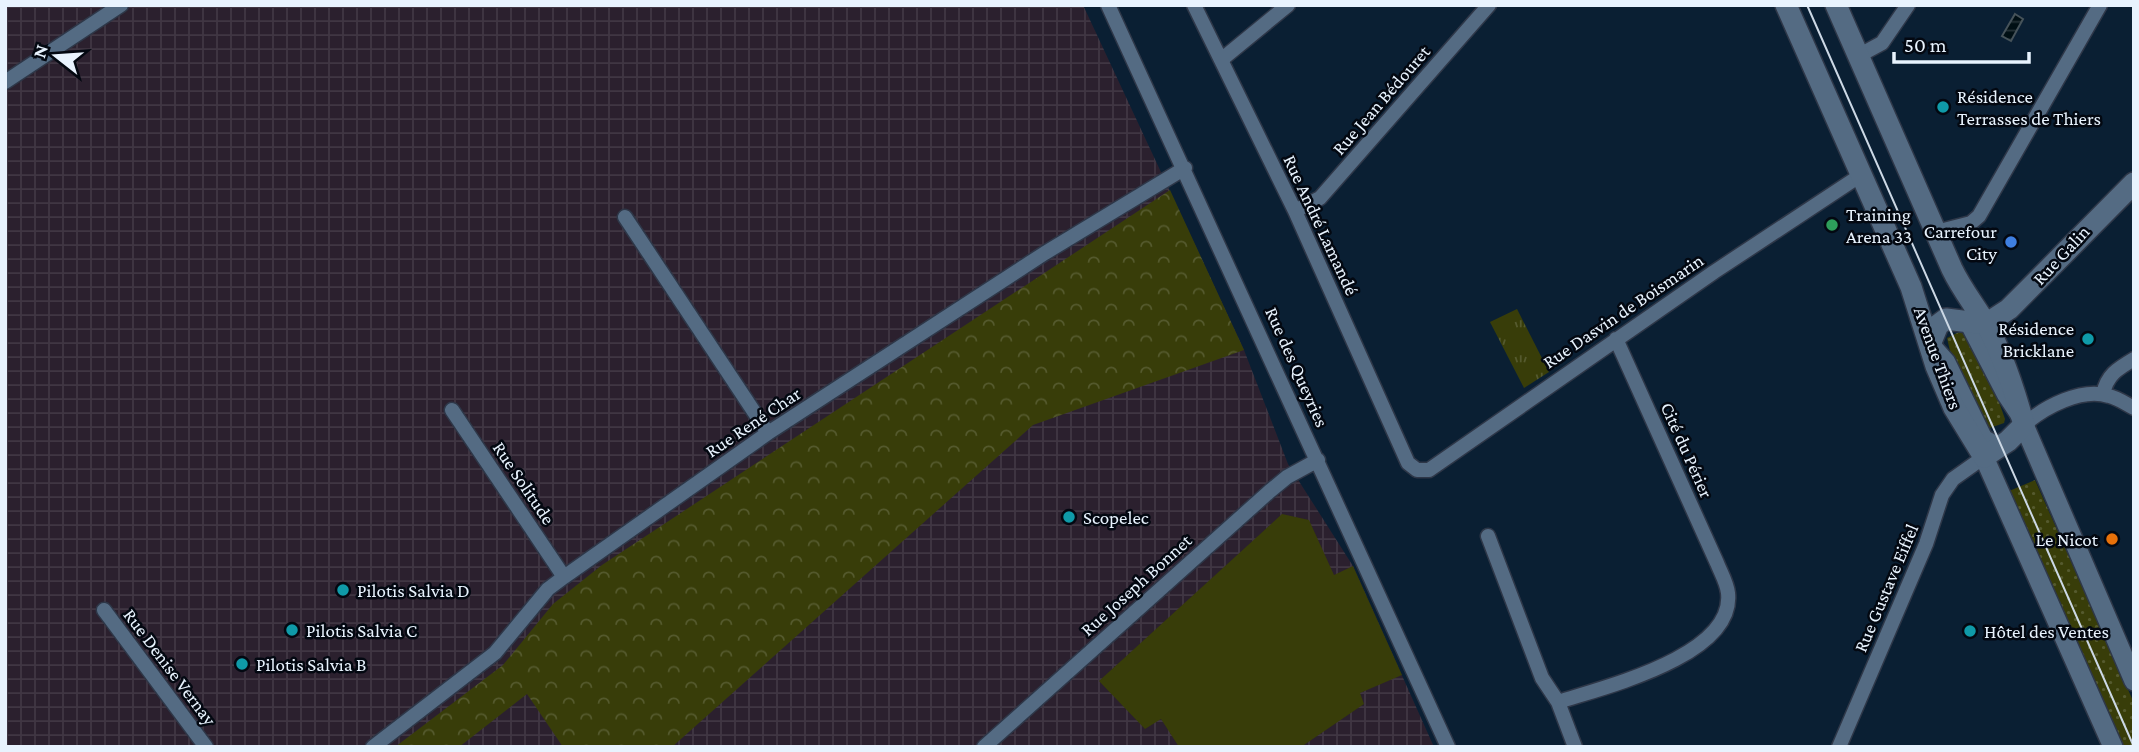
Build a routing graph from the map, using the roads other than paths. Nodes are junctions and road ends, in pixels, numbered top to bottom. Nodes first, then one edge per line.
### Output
1 (121, 5) edge
2 (1108, 5) edge
3 (1194, 5) edge
4 (1288, 5) edge
5 (1489, 5) edge
6 (1786, 5) edge
7 (1836, 5) edge
8 (1908, 5) edge
9 (2100, 5) edge
10 (1858, 56) junction
11 (1221, 61) junction
12 (5, 82) edge
13 (1185, 168) junction
14 (1861, 175) junction
15 (2134, 183) edge
16 (1295, 211) junction
17 (625, 217) dead end
18 (1936, 232) junction
19 (1975, 322) junction
20 (1616, 339) junction
21 (1931, 342) junction
22 (2134, 359) edge
23 (2104, 394) junction
24 (2134, 408) edge
25 (452, 410) dead end
26 (2024, 425) junction
27 (768, 433) junction
28 (1992, 452) junction
29 (1318, 460) junction
30 (1408, 463) joint
31 (1488, 536) dead end
32 (564, 577) junction
33 (104, 610) dead end
34 (2134, 681) edge
35 (1559, 702) junction
36 (206, 747) edge
37 (373, 747) edge
38 (984, 747) edge
39 (1448, 747) edge
40 (1575, 747) edge
41 (1839, 747) edge
42 (2113, 747) edge

1 - 12 street
2 - 13 street, Rue des Queyries
3 - 11 street, Rue André Lamandé
4 - 11 street
5 - 16 street, Rue Jean Bédouret
6 - 14 main road, Avenue Thiers
7 - 10 main road
8 - 10 street
9 - 18 street
10 - 18 main road
11 - 16 street, Rue André Lamandé
13 - 27 street, Rue René Char
13 - 29 street, Rue des Queyries
14 - 20 street, Rue Dasvin de Boismarin
14 - 21 main road, Avenue Thiers
15 - 19 main road, Rue Galin
16 - 30 street, Rue André Lamandé
17 - 27 street
18 - 19 main road
19 - 21 main road, Rue Galin
19 - 26 main road
20 - 30 street, Rue Dasvin de Boismarin
20 - 35 street, Cité du Périer
21 - 28 main road, Avenue Thiers
22 - 23 street
23 - 24 street
23 - 26 street
25 - 32 street, Rue Solitude
26 - 28 main road
26 - 34 street
27 - 32 street, Rue René Char
28 - 41 street, Rue Gustave Eiffel
28 - 42 street, Avenue Thiers
29 - 38 street, Rue Joseph Bonnet
29 - 39 street, Rue des Queyries
31 - 35 street
32 - 37 street, Rue René Char
33 - 36 street, Rue Denise Vernay
35 - 40 street

